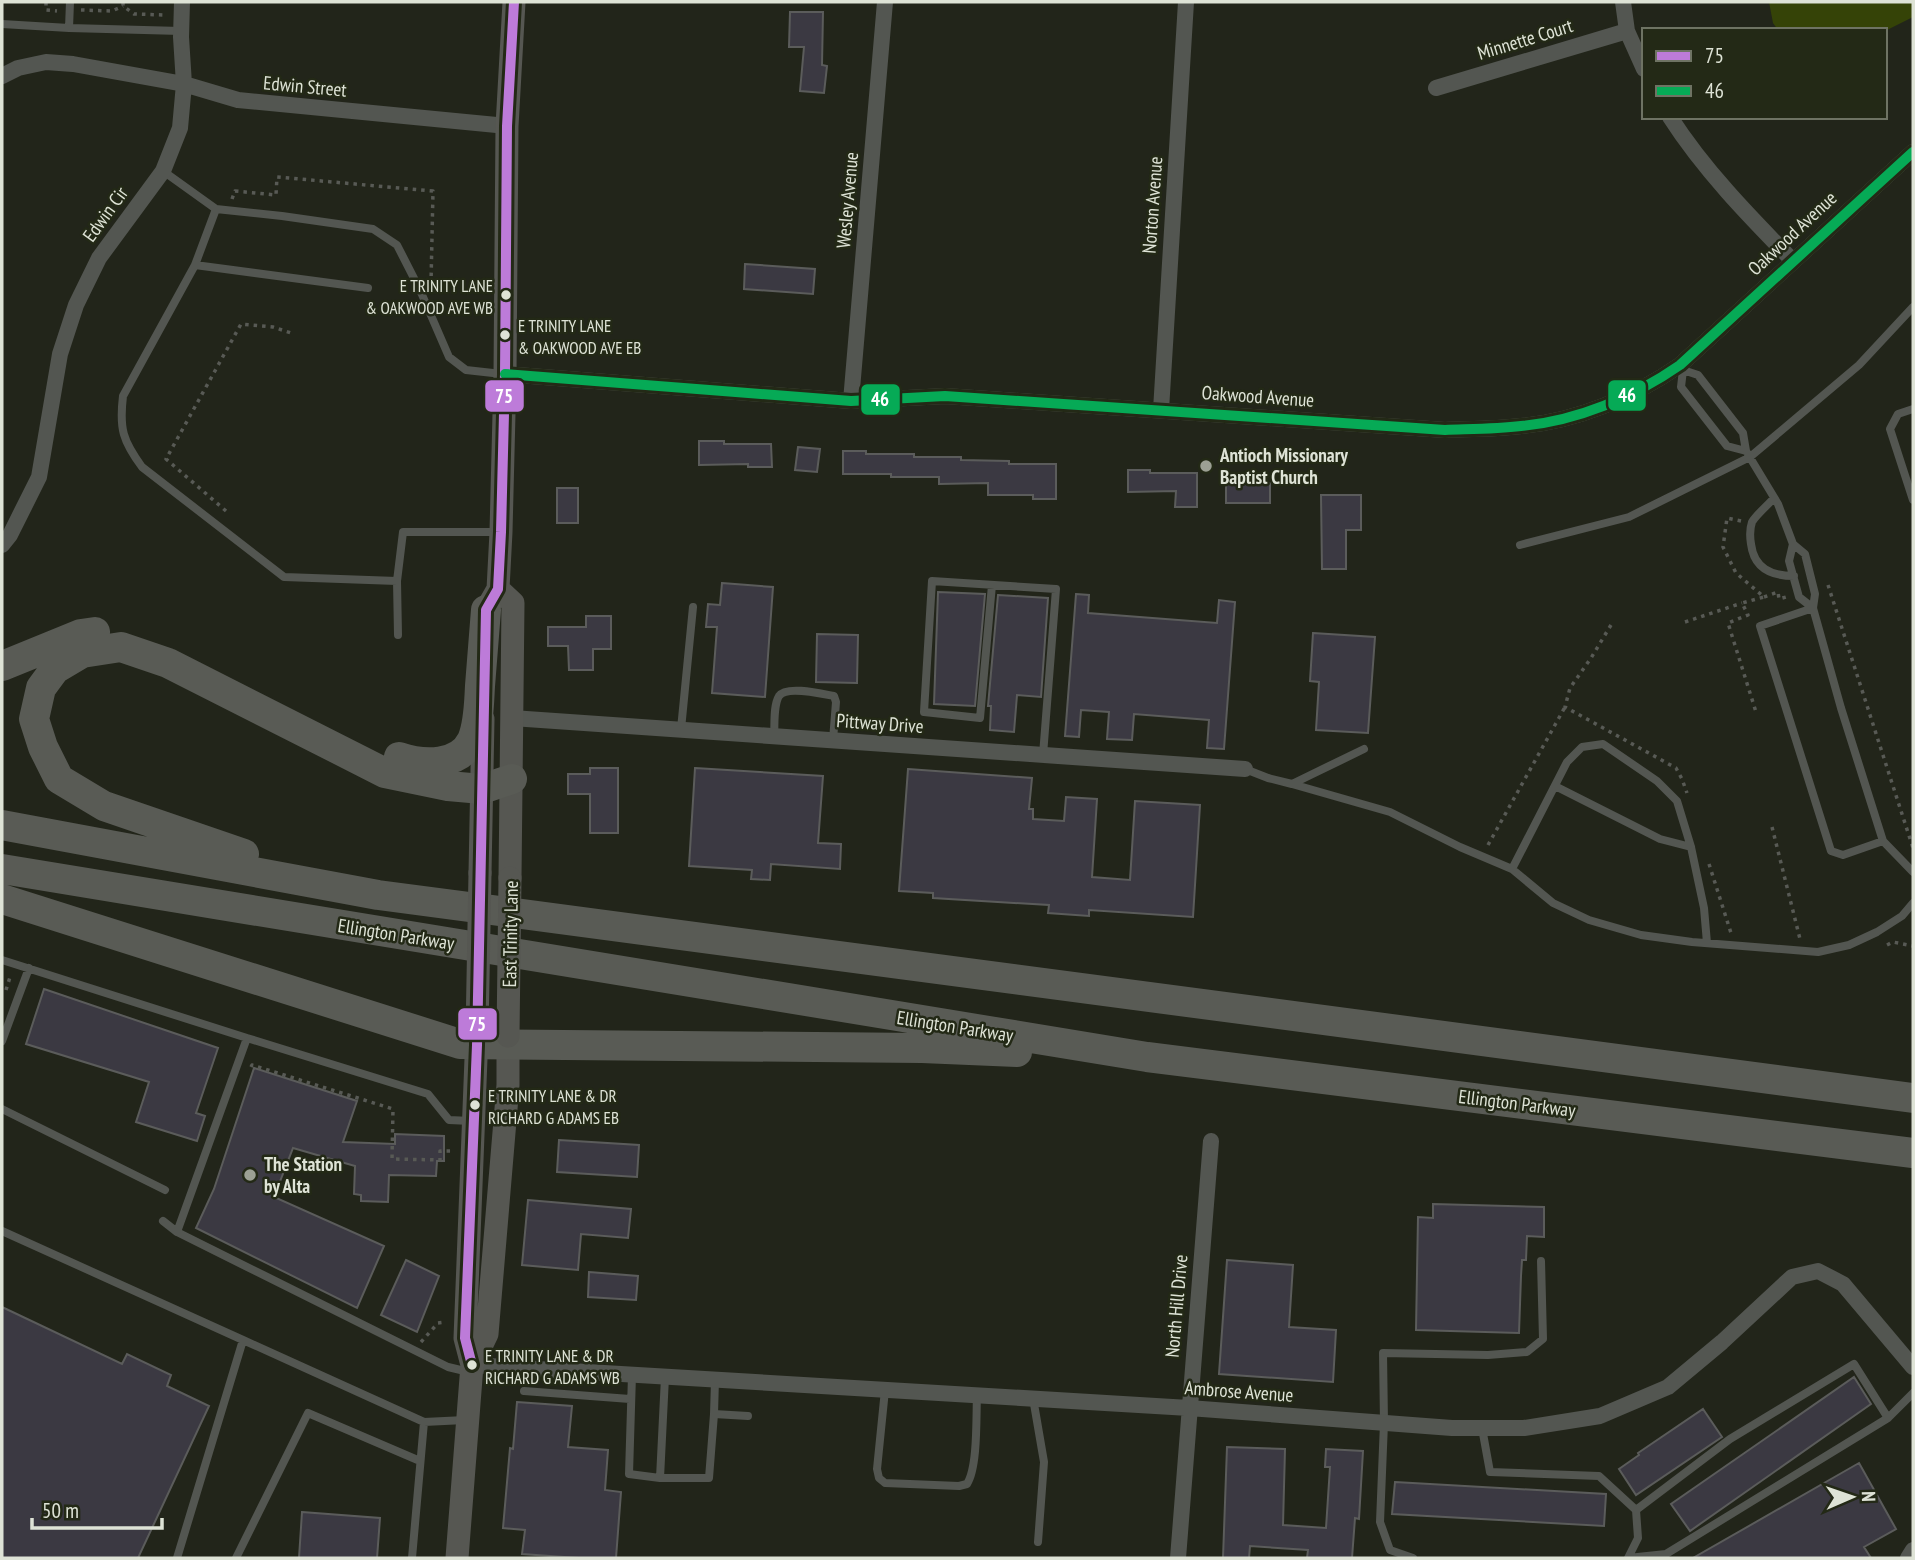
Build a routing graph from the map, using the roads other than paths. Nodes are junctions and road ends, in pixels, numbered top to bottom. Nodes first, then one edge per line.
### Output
1 (70, 2) edge
2 (182, 2) edge
3 (514, 2) edge
4 (885, 2) edge
5 (1186, 2) edge
6 (1623, 2) edge
7 (2, 24) edge
8 (69, 27) junction
9 (181, 31) junction
10 (1627, 31) junction
11 (1642, 65) edge
12 (2, 76) edge
13 (184, 84) junction
14 (1436, 88) dead end
15 (1671, 119) edge
16 (507, 126) junction
17 (1913, 152) edge
18 (163, 171) junction
19 (216, 209) junction
20 (1793, 261) junction
21 (195, 265) junction
22 (368, 288) dead end
23 (1913, 307) edge
24 (1681, 368) junction
25 (505, 374) junction
26 (851, 401) junction
27 (1913, 409) edge
28 (1161, 410) junction
29 (1748, 454) junction
30 (1774, 498) junction
31 (1913, 500) edge
32 (501, 532) junction
33 (1793, 544) junction
34 (2, 545) edge
35 (1520, 545) dead end
36 (1794, 576) junction
37 (397, 581) junction
38 (992, 585) junction
39 (492, 599) junction
40 (693, 607) dead end
41 (1813, 608) junction
42 (398, 635) dead end
43 (2, 666) edge
44 (512, 718) junction
45 (681, 729) junction
46 (774, 736) junction
47 (833, 740) junction
48 (1364, 749) dead end
49 (1043, 755) junction
50 (444, 762) junction
51 (1245, 769) joint
52 (482, 778) junction
53 (512, 779) junction
54 (1292, 784) junction
55 (1555, 786) junction
56 (2, 825) edge
57 (1883, 841) junction
58 (1691, 847) junction
59 (2, 869) edge
60 (1512, 869) junction
61 (1913, 873) edge
62 (378, 895) junction
63 (2, 899) edge
64 (1913, 903) edge
65 (1707, 943) junction
66 (2, 960) edge
67 (29, 968) junction
68 (247, 1038) junction
69 (477, 1039) junction
70 (509, 1040) junction
71 (2, 1041) edge
72 (1147, 1057) junction
73 (1913, 1098) edge
74 (2, 1109) edge
75 (474, 1121) junction
76 (1211, 1141) dead end
77 (1913, 1153) edge
78 (166, 1190) dead end
79 (163, 1221) dead end
80 (2, 1231) edge
81 (177, 1232) junction
82 (1541, 1261) dead end
83 (243, 1340) junction
84 (1911, 1361) edge
85 (472, 1369) junction
86 (632, 1375) junction
87 (665, 1377) junction
88 (715, 1380) junction
89 (884, 1390) junction
90 (524, 1391) dead end
91 (1913, 1393) edge
92 (977, 1395) junction
93 (1033, 1398) junction
94 (630, 1399) junction
95 (1189, 1408) junction
96 (715, 1414) junction
97 (748, 1416) dead end
98 (1888, 1418) junction
99 (468, 1419) junction
100 (424, 1422) junction
101 (1384, 1423) junction
102 (1482, 1428) junction
103 (420, 1461) junction
104 (660, 1478) junction
105 (1636, 1510) junction
106 (1038, 1542) dead end
107 (1913, 1550) edge
108 (177, 1558) edge
109 (236, 1558) edge
110 (412, 1558) edge
111 (457, 1558) edge
112 (1178, 1558) edge
113 (1413, 1558) edge
114 (1628, 1558) edge
115 (1908, 1558) edge

1 - 8 lane
2 - 9 street
3 - 16 main road, East Trinity Lane
4 - 26 street, Wesley Avenue
5 - 28 street, Norton Avenue
6 - 10 street
7 - 8 lane
8 - 9 lane
9 - 13 street
10 - 11 street
10 - 14 street, Minnette Court
12 - 13 street
13 - 16 street, Edwin Street
13 - 18 street, Edwin Cir
15 - 20 street
16 - 25 main road, East Trinity Lane
17 - 20 street, Oakwood Avenue
18 - 19 lane
18 - 34 street, Edwin Cir
19 - 21 lane
19 - 25 lane
20 - 24 street, Oakwood Avenue
21 - 22 lane
21 - 37 lane
23 - 29 lane
24 - 28 street, Oakwood Avenue
24 - 29 lane
24 - 29 lane
25 - 26 street, Oakwood Avenue
25 - 32 main road, East Trinity Lane
26 - 28 street, Oakwood Avenue
27 - 31 lane
29 - 30 lane
29 - 35 lane
30 - 33 lane
30 - 36 lane
32 - 37 lane
32 - 39 main road, East Trinity Lane
33 - 36 lane
33 - 41 lane
36 - 41 lane
37 - 42 lane
38 - 38 lane
38 - 49 lane
39 - 44 main road, East Trinity Lane
39 - 50 highway
39 - 52 main road, East Trinity Lane
40 - 45 lane
41 - 57 lane
41 - 57 lane
43 - 50 highway
44 - 45 street, Pittway Drive
44 - 53 main road, East Trinity Lane
45 - 46 street, Pittway Drive
46 - 47 street, Pittway Drive
46 - 47 lane
47 - 49 street, Pittway Drive
48 - 54 lane
49 - 51 street, Pittway Drive
50 - 52 highway
51 - 54 lane
52 - 53 highway
52 - 62 highway
52 - 69 main road, East Trinity Lane, bridge
53 - 70 main road, East Trinity Lane, bridge
54 - 60 lane
55 - 58 lane
55 - 58 lane
55 - 60 lane
56 - 62 highway, Ellington Parkway
57 - 61 lane
58 - 65 lane
59 - 72 highway, Ellington Parkway
60 - 65 lane
62 - 73 highway, Ellington Parkway
63 - 69 highway
64 - 65 lane
66 - 67 lane
67 - 68 lane
67 - 71 lane
68 - 75 lane
68 - 81 lane
69 - 70 highway
69 - 75 main road, East Trinity Lane
70 - 72 highway
70 - 85 main road, East Trinity Lane
72 - 77 highway, Ellington Parkway
74 - 78 lane
75 - 85 main road, East Trinity Lane
76 - 95 street, North Hill Drive
79 - 81 lane
80 - 83 lane
81 - 85 lane
82 - 101 lane
83 - 100 lane
83 - 108 lane
84 - 102 street, Ambrose Avenue
85 - 86 street, Ambrose Avenue
85 - 99 main road, East Trinity Lane
86 - 87 street, Ambrose Avenue
86 - 94 lane
87 - 88 street, Ambrose Avenue
87 - 104 lane
88 - 89 street, Ambrose Avenue
88 - 96 lane
89 - 92 street, Ambrose Avenue
89 - 92 lane
90 - 94 lane
91 - 98 lane
92 - 93 street, Ambrose Avenue
93 - 95 street, Ambrose Avenue
93 - 106 lane
94 - 104 lane
95 - 101 street, Ambrose Avenue
95 - 112 street, North Hill Drive
96 - 97 lane
96 - 104 lane
98 - 105 lane
98 - 114 lane
99 - 100 lane
99 - 111 main road, East Trinity Lane
100 - 103 lane
101 - 102 street, Ambrose Avenue
101 - 113 lane
102 - 105 lane
103 - 109 lane
103 - 110 lane
105 - 114 lane
107 - 115 street

